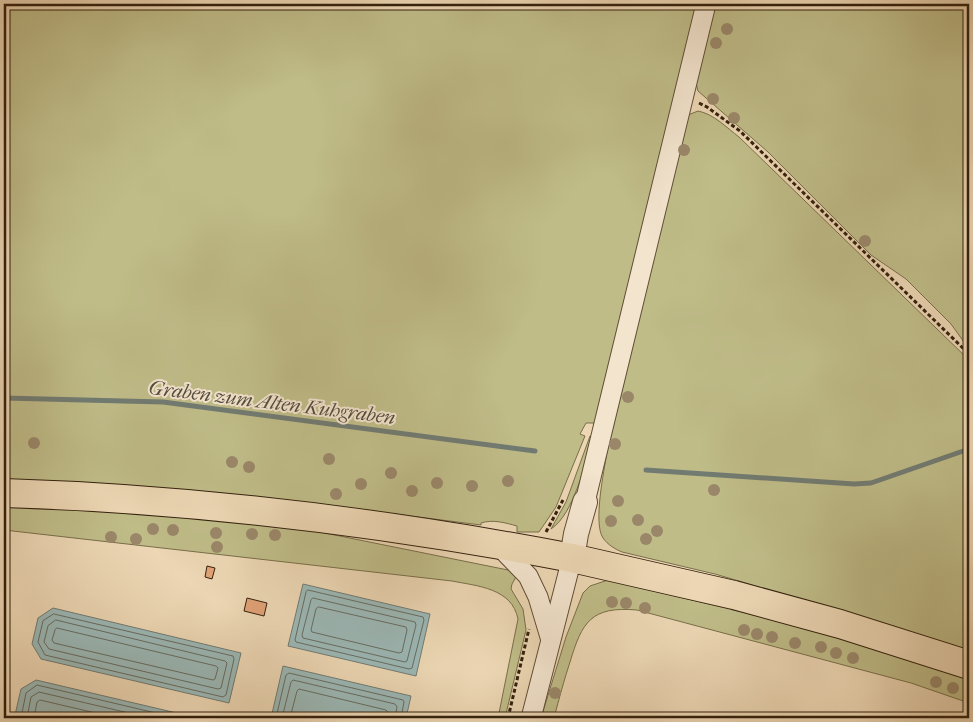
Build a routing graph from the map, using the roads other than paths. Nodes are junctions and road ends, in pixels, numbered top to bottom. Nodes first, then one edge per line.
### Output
1 (706, 4) edge
2 (4, 492) edge
3 (585, 502) joint
4 (496, 544) junction
5 (572, 558) junction
6 (550, 638) junction
7 (969, 666) edge
8 (531, 718) edge

1 - 3 street
2 - 4 main road
3 - 5 street
4 - 5 main road
4 - 6 street
5 - 6 street
5 - 7 main road
6 - 8 street

